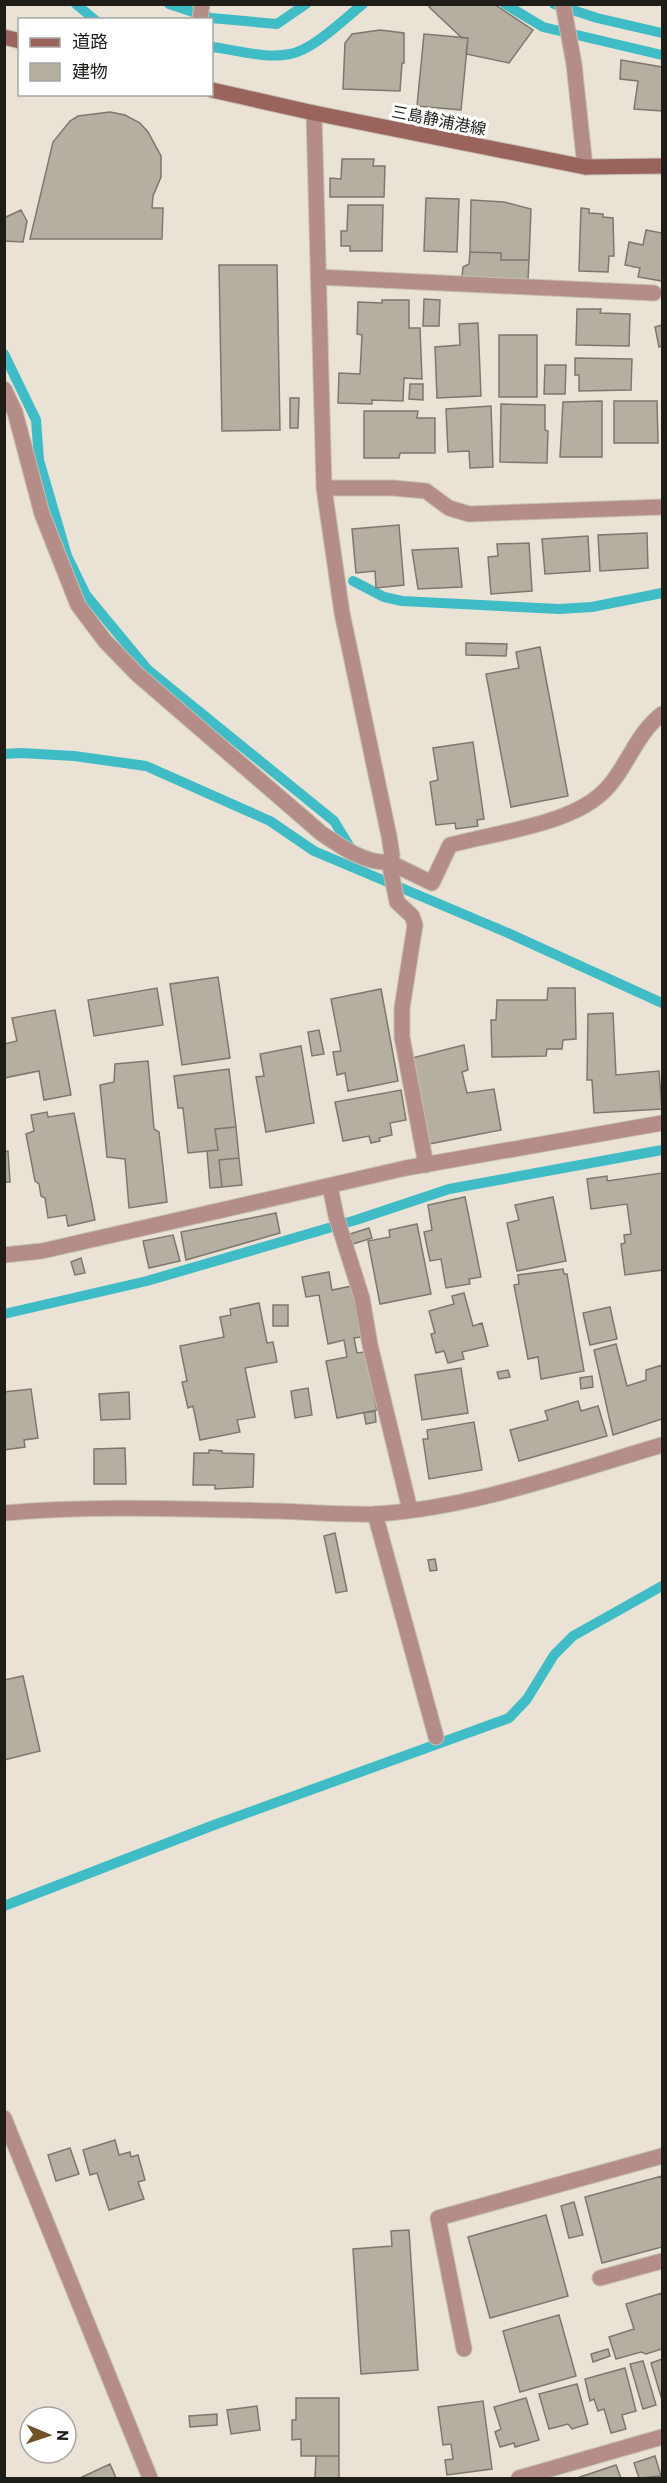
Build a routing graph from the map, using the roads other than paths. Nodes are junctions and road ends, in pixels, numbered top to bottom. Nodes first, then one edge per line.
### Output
1 (563, 4) edge
2 (213, 90) edge
3 (314, 113) junction
4 (663, 166) edge
5 (585, 167) junction
6 (318, 277) junction
7 (654, 293) dead end
8 (4, 389) edge
9 (324, 488) junction
10 (663, 507) edge
11 (663, 714) edge
12 (389, 862) junction
13 (663, 1123) edge
14 (426, 1165) junction
15 (330, 1186) junction
16 (4, 1255) edge
17 (663, 1445) edge
18 (410, 1510) junction
19 (4, 1513) edge
20 (375, 1514) junction
21 (436, 1737) dead end
22 (4, 2118) edge
23 (663, 2156) edge
24 (663, 2260) edge
25 (600, 2278) dead end
26 (464, 2349) dead end
27 (663, 2437) edge
28 (150, 2478) edge
29 (519, 2478) edge

1 - 5 street
2 - 3 main road, 三島静浦港線
3 - 5 main road, 三島静浦港線
3 - 6 street
4 - 5 main road, 三島静浦港線
6 - 7 street
6 - 9 street
8 - 12 street
9 - 10 street
9 - 12 street
11 - 12 street
12 - 14 street
13 - 14 street
14 - 15 street
15 - 16 street
15 - 18 street
17 - 18 street
18 - 20 street
19 - 20 street
20 - 21 street
22 - 28 street
23 - 26 street
24 - 25 street
27 - 29 street

